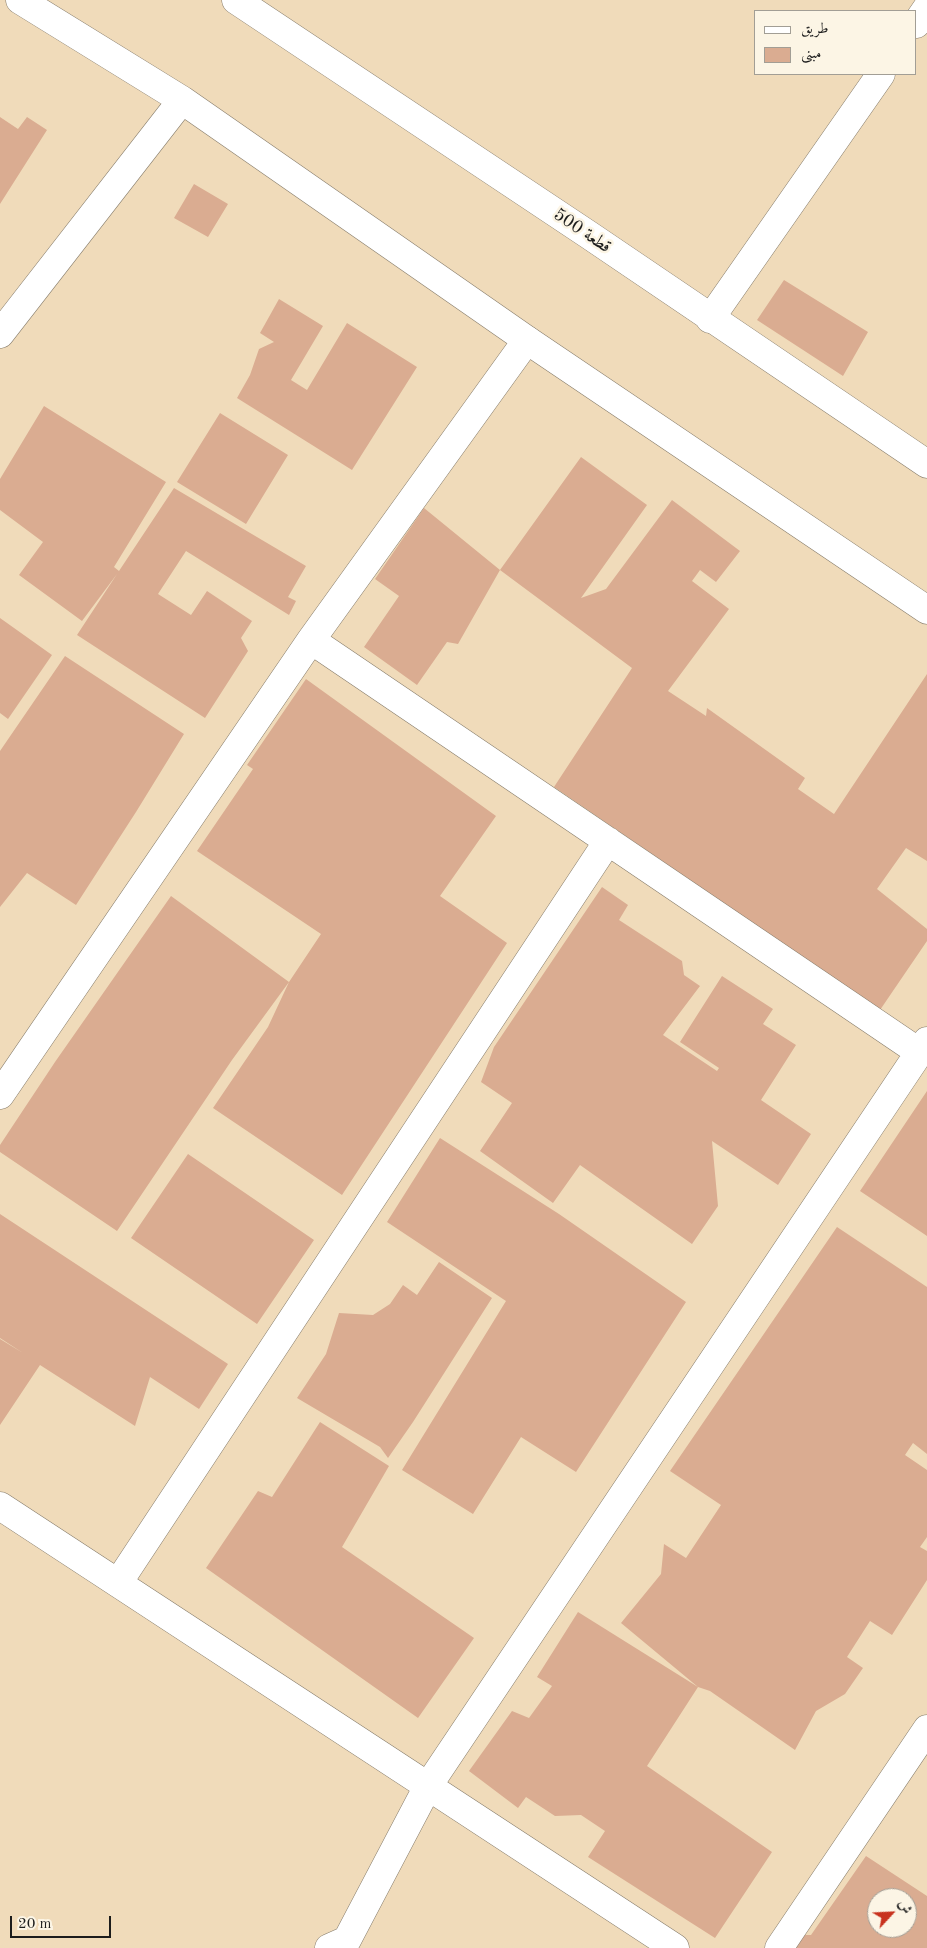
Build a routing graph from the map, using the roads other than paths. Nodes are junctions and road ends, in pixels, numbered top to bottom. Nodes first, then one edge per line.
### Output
1 (20, 0) edge
2 (236, 0) edge
3 (927, 9) edge
4 (917, 23) edge
5 (880, 75) edge
6 (182, 100) junction
7 (710, 319) junction
8 (0, 334) edge
9 (526, 340) junction
10 (927, 464) edge
11 (927, 610) edge
12 (312, 640) junction
13 (608, 841) junction
14 (923, 1046) edge
15 (0, 1095) edge
16 (0, 1506) edge
17 (118, 1583) junction
18 (927, 1729) edge
19 (428, 1786) junction
20 (329, 1948) edge
21 (676, 1948) edge
22 (780, 1948) edge

1 - 6 street
2 - 7 street, قطعة 500
3 - 4 street
5 - 7 street
6 - 8 street
6 - 9 street
7 - 10 street, قطعة 500
9 - 11 street
9 - 12 street
12 - 13 street
12 - 15 street
13 - 14 street
13 - 17 street
14 - 19 street
16 - 17 street
17 - 19 street
18 - 22 street
19 - 20 street
19 - 21 street

